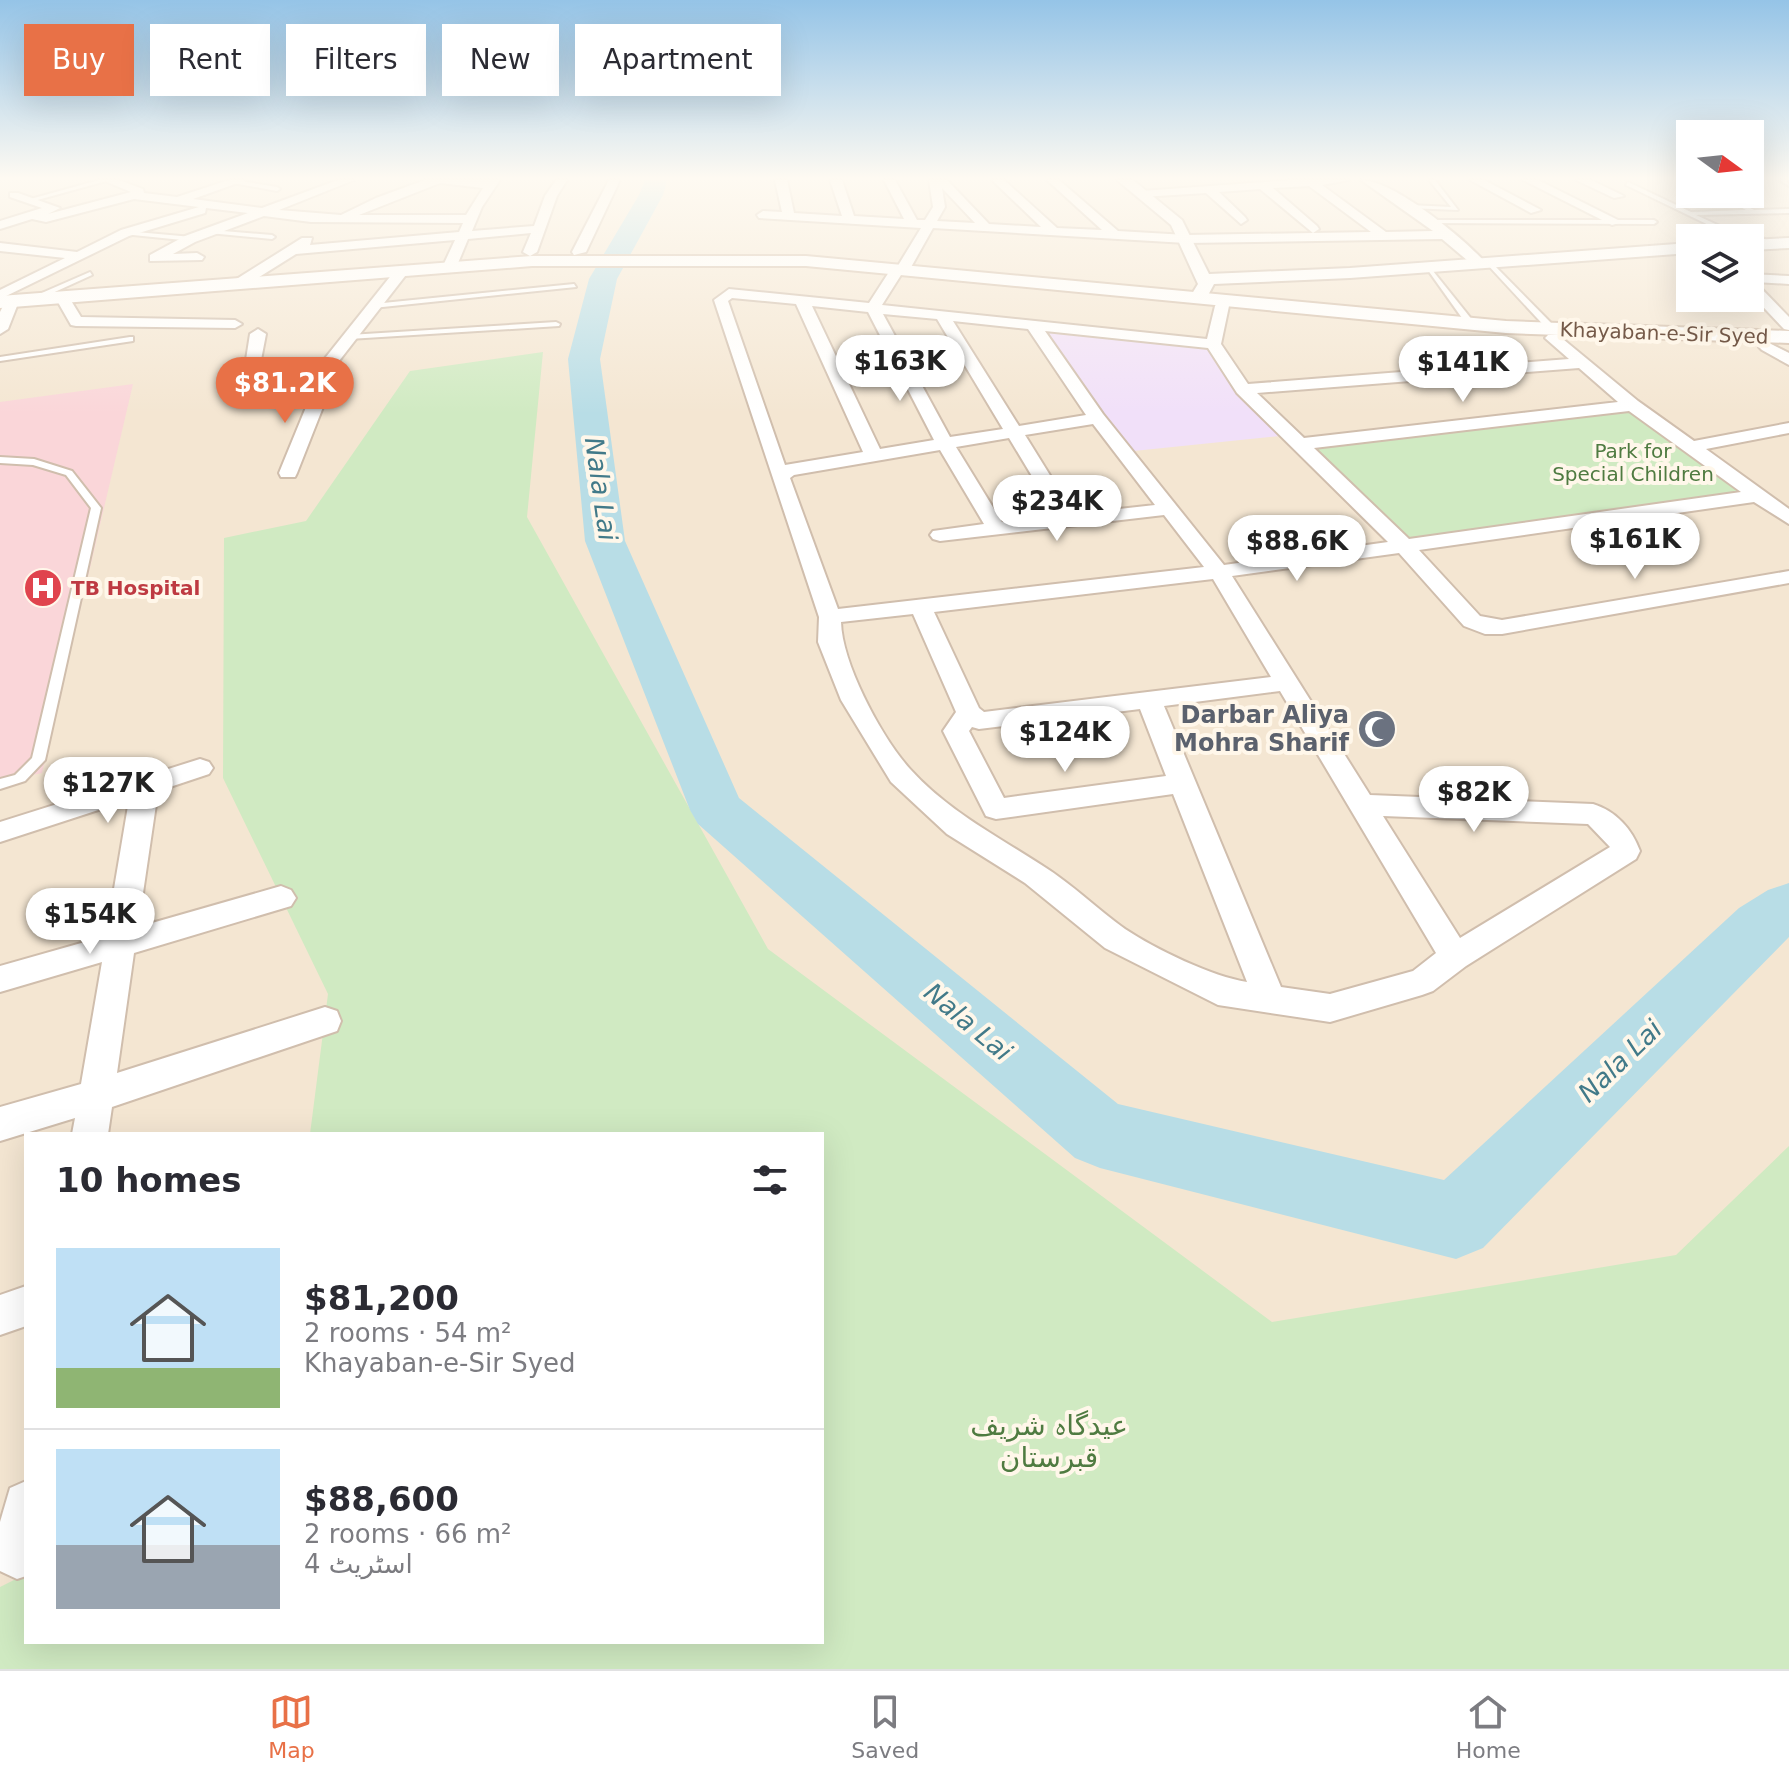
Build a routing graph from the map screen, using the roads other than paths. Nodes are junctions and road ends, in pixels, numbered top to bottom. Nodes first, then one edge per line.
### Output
1 (70, 258) edge
2 (280, 258) edge
3 (454, 258) edge
4 (518, 258) edge
5 (635, 258) edge
6 (908, 258) edge
7 (1192, 258) edge
8 (1478, 258) edge
9 (1545, 258) edge
10 (1484, 262) junction
11 (1427, 267) junction
12 (449, 268) junction
13 (402, 271) junction
14 (899, 272) junction
15 (90, 274) dead end
16 (1764, 279) edge
17 (1789, 280) edge
18 (240, 283) junction
19 (574, 286) dead end
20 (1202, 288) junction
21 (62, 297) junction
22 (4, 299) edge
23 (32, 299) junction
24 (1764, 300) edge
25 (802, 301) junction
26 (373, 306) junction
27 (1222, 306) junction
28 (873, 308) junction
29 (942, 315) junction
30 (1470, 323) junction
31 (235, 324) dead end
32 (556, 324) dead end
33 (1033, 325) junction
34 (1789, 326) edge
35 (0, 329) edge
36 (258, 334) dead end
37 (1553, 334) junction
38 (349, 337) junction
39 (1789, 337) edge
40 (130, 339) dead end
41 (1213, 344) junction
42 (1767, 347) junction
43 (1789, 348) edge
44 (0, 359) edge
45 (1789, 360) edge
46 (1583, 363) junction
47 (319, 372) junction
48 (1243, 389) junction
49 (1632, 405) junction
50 (1097, 418) junction
51 (1787, 430) edge
52 (1014, 431) junction
53 (944, 442) junction
54 (1299, 444) junction
55 (1690, 447) junction
56 (874, 455) junction
57 (0, 460) edge
58 (288, 473) dead end
59 (780, 477) junction
60 (1757, 496) junction
61 (1168, 509) junction
62 (1789, 518) edge
63 (1068, 520) junction
64 (996, 528) junction
65 (940, 535) dead end
66 (1403, 545) junction
67 (1219, 572) junction
68 (1789, 577) edge
69 (921, 607) junction
70 (830, 617) junction
71 (1285, 683) junction
72 (1149, 700) junction
73 (969, 713) junction
74 (200, 768) dead end
75 (1183, 783) junction
76 (0, 784) edge
77 (145, 787) junction
78 (1361, 805) junction
79 (0, 832) edge
80 (281, 898) dead end
81 (120, 945) junction
82 (1455, 957) junction
83 (0, 979) edge
84 (1270, 999) junction
85 (325, 1021) dead end
86 (96, 1096) junction
87 (0, 1124) edge
88 (90, 1132) edge
89 (24, 1307) edge
90 (0, 1315) edge
91 (24, 1513) edge
92 (14, 1557) edge

1 - 22 street
2 - 18 street
3 - 12 street
4 - 12 main road
5 - 14 main road, Khayaban-e-Sir Syed
6 - 14 street
7 - 20 street
8 - 10 street
9 - 10 street
10 - 11 street
10 - 37 lane
11 - 20 street
11 - 30 lane
12 - 13 main road
13 - 18 main road
13 - 26 street
14 - 20 main road, Khayaban-e-Sir Syed
14 - 27 main road, Khayaban-e-Sir Syed
14 - 28 street
15 - 23 lane
16 - 17 street
18 - 21 main road
19 - 26 lane
20 - 30 main road, Khayaban-e-Sir Syed
21 - 23 main road
21 - 31 street
22 - 23 main road
22 - 35 street
24 - 34 street
25 - 28 street
25 - 56 street
25 - 59 street
26 - 38 street
27 - 37 main road, Khayaban-e-Sir Syed
27 - 41 street
28 - 29 street
28 - 53 street
29 - 33 street
29 - 52 street
30 - 37 main road, Khayaban-e-Sir Syed
32 - 38 lane
33 - 41 street
33 - 50 street
36 - 47 street
37 - 39 main road, Khayaban-e-Sir Syed
37 - 42 main road, Khayaban-e-Sir Syed
37 - 46 street
38 - 47 street
40 - 44 lane
41 - 48 street
42 - 43 main road, Khayaban-e-Sir Syed
42 - 45 street
46 - 48 street
46 - 49 street
47 - 58 street
48 - 54 street
49 - 54 street
49 - 55 street
50 - 52 street
50 - 61 street
51 - 55 street
52 - 53 street
52 - 63 street
53 - 56 street
53 - 64 street
54 - 66 street
55 - 60 street
56 - 59 street
57 - 76 lane
59 - 70 street
60 - 62 street
60 - 66 street
61 - 63 street
61 - 67 street
63 - 64 street
64 - 65 street
66 - 67 street
66 - 68 street
67 - 69 street
67 - 71 street
69 - 70 street
69 - 73 street
70 - 84 street
71 - 72 street
71 - 78 street
72 - 73 street
72 - 75 street
73 - 75 street
74 - 77 street
75 - 84 street
77 - 79 street
77 - 81 street
78 - 82 street
78 - 82 street
80 - 81 street
81 - 83 street
81 - 86 street
82 - 84 street
85 - 86 street
86 - 87 street
86 - 88 street
89 - 90 street
91 - 92 street

